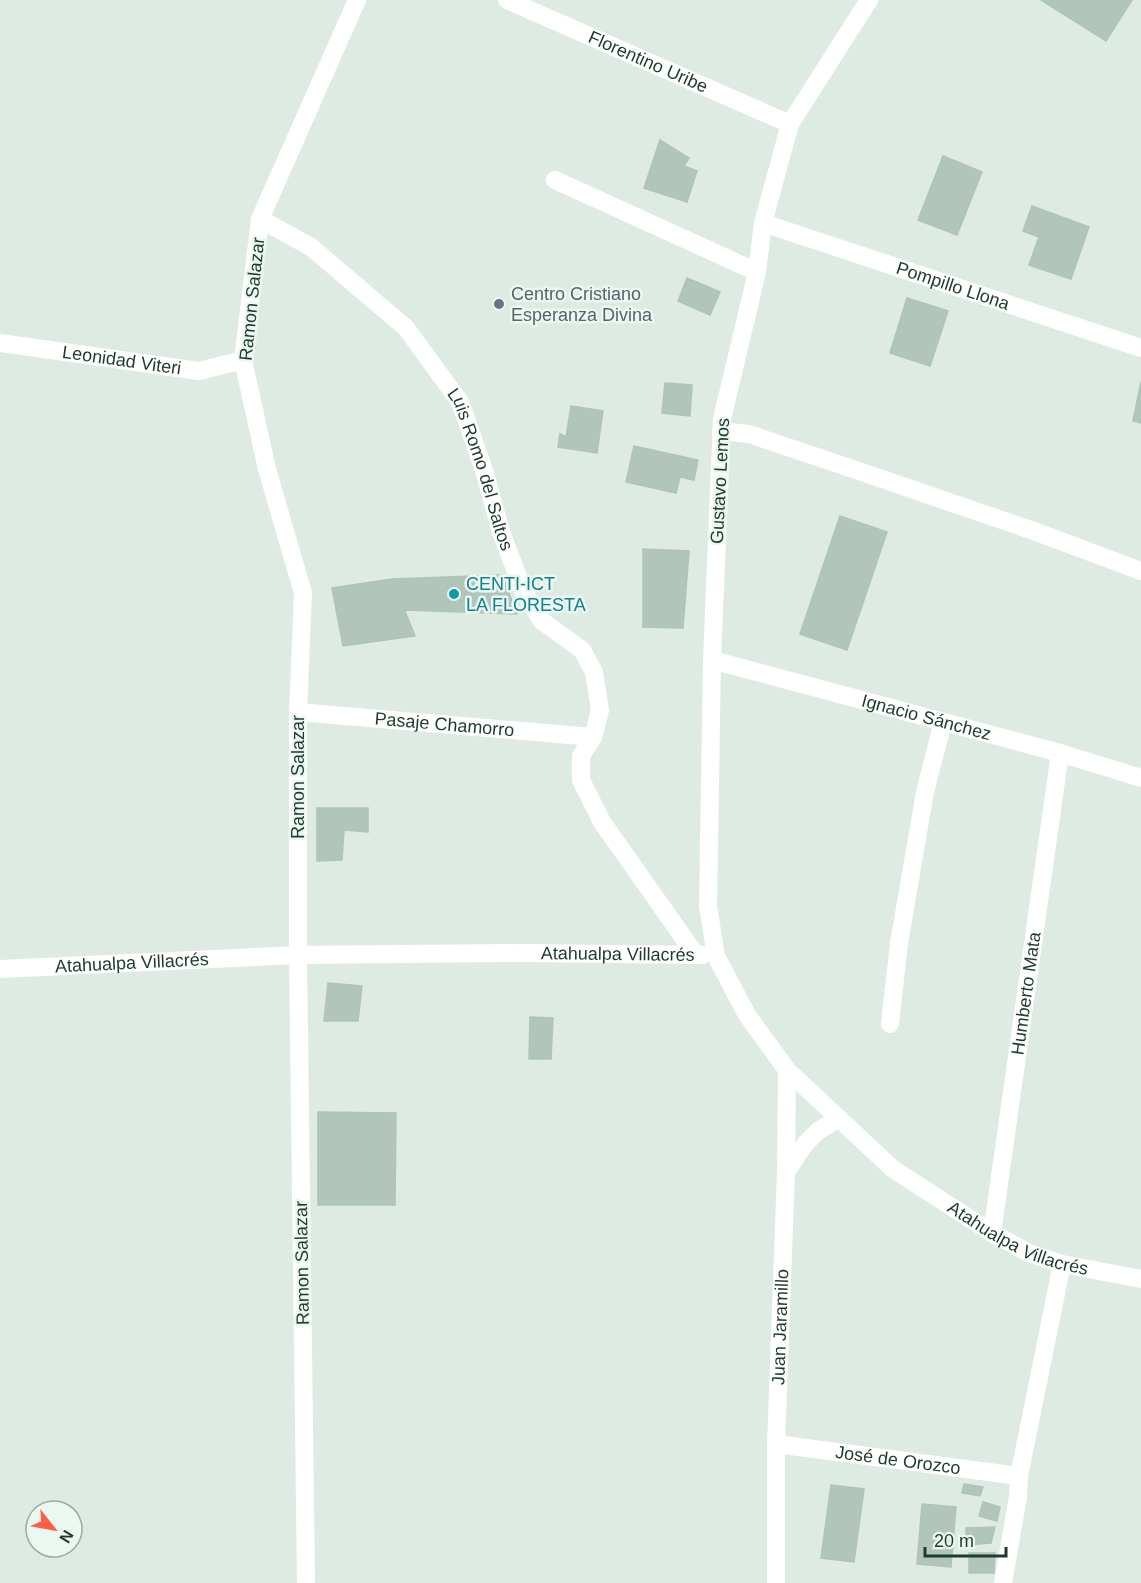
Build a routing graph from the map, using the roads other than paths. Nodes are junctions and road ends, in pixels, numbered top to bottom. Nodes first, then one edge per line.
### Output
1 (357, 0) edge
2 (507, 0) edge
3 (869, 0) edge
4 (790, 124) junction
5 (555, 180) dead end
6 (260, 219) junction
7 (763, 223) junction
8 (757, 272) junction
9 (0, 343) edge
10 (1141, 348) edge
11 (243, 360) junction
12 (721, 431) junction
13 (1141, 571) edge
14 (712, 660) junction
15 (297, 712) junction
16 (943, 722) junction
17 (593, 737) junction
18 (1060, 753) junction
19 (1141, 778) edge
20 (694, 954) junction
21 (298, 955) junction
22 (716, 956) junction
23 (0, 969) edge
24 (890, 1024) dead end
25 (787, 1070) junction
26 (838, 1118) junction
27 (786, 1172) junction
28 (992, 1233) junction
29 (1062, 1264) junction
30 (1141, 1279) edge
31 (776, 1444) junction
32 (1019, 1476) junction
33 (306, 1583) edge
34 (776, 1583) edge
35 (1002, 1583) edge

1 - 6 street, Ramon Salazar
2 - 4 street, Florentino Uribe
3 - 4 street, Gustavo Lemos
4 - 7 street, Gustavo Lemos
5 - 8 street
6 - 11 street, Ramon Salazar
6 - 17 street, Luis Romo del Saltos
7 - 8 street, Gustavo Lemos
7 - 10 street, Pompillo Llona
8 - 12 street, Gustavo Lemos
9 - 11 street, Leonidad Viteri
11 - 15 street, Ramon Salazar
12 - 13 street
12 - 14 street, Gustavo Lemos
14 - 16 street, Ignacio Sánchez
14 - 22 street, Gustavo Lemos
15 - 17 street, Pasaje Chamorro
15 - 21 street, Ramon Salazar
16 - 18 street, Ignacio Sánchez
16 - 24 street
17 - 20 street, Luis Romo del Saltos
18 - 19 street, Ignacio Sánchez
18 - 28 street, Humberto Mata
20 - 21 street, Atahualpa Villacrés
20 - 22 street, Atahualpa Villacrés
21 - 23 street, Atahualpa Villacrés
21 - 33 street, Ramon Salazar
22 - 25 street, Atahualpa Villacrés
25 - 26 street, Atahualpa Villacrés
25 - 27 street, Juan Jaramillo
26 - 27 street
26 - 28 street, Atahualpa Villacrés
27 - 31 street, Juan Jaramillo
28 - 29 street, Atahualpa Villacrés
29 - 30 street, Atahualpa Villacrés
29 - 32 street
31 - 32 street, José de Orozco
31 - 34 street, Juan Jaramillo
32 - 35 street

